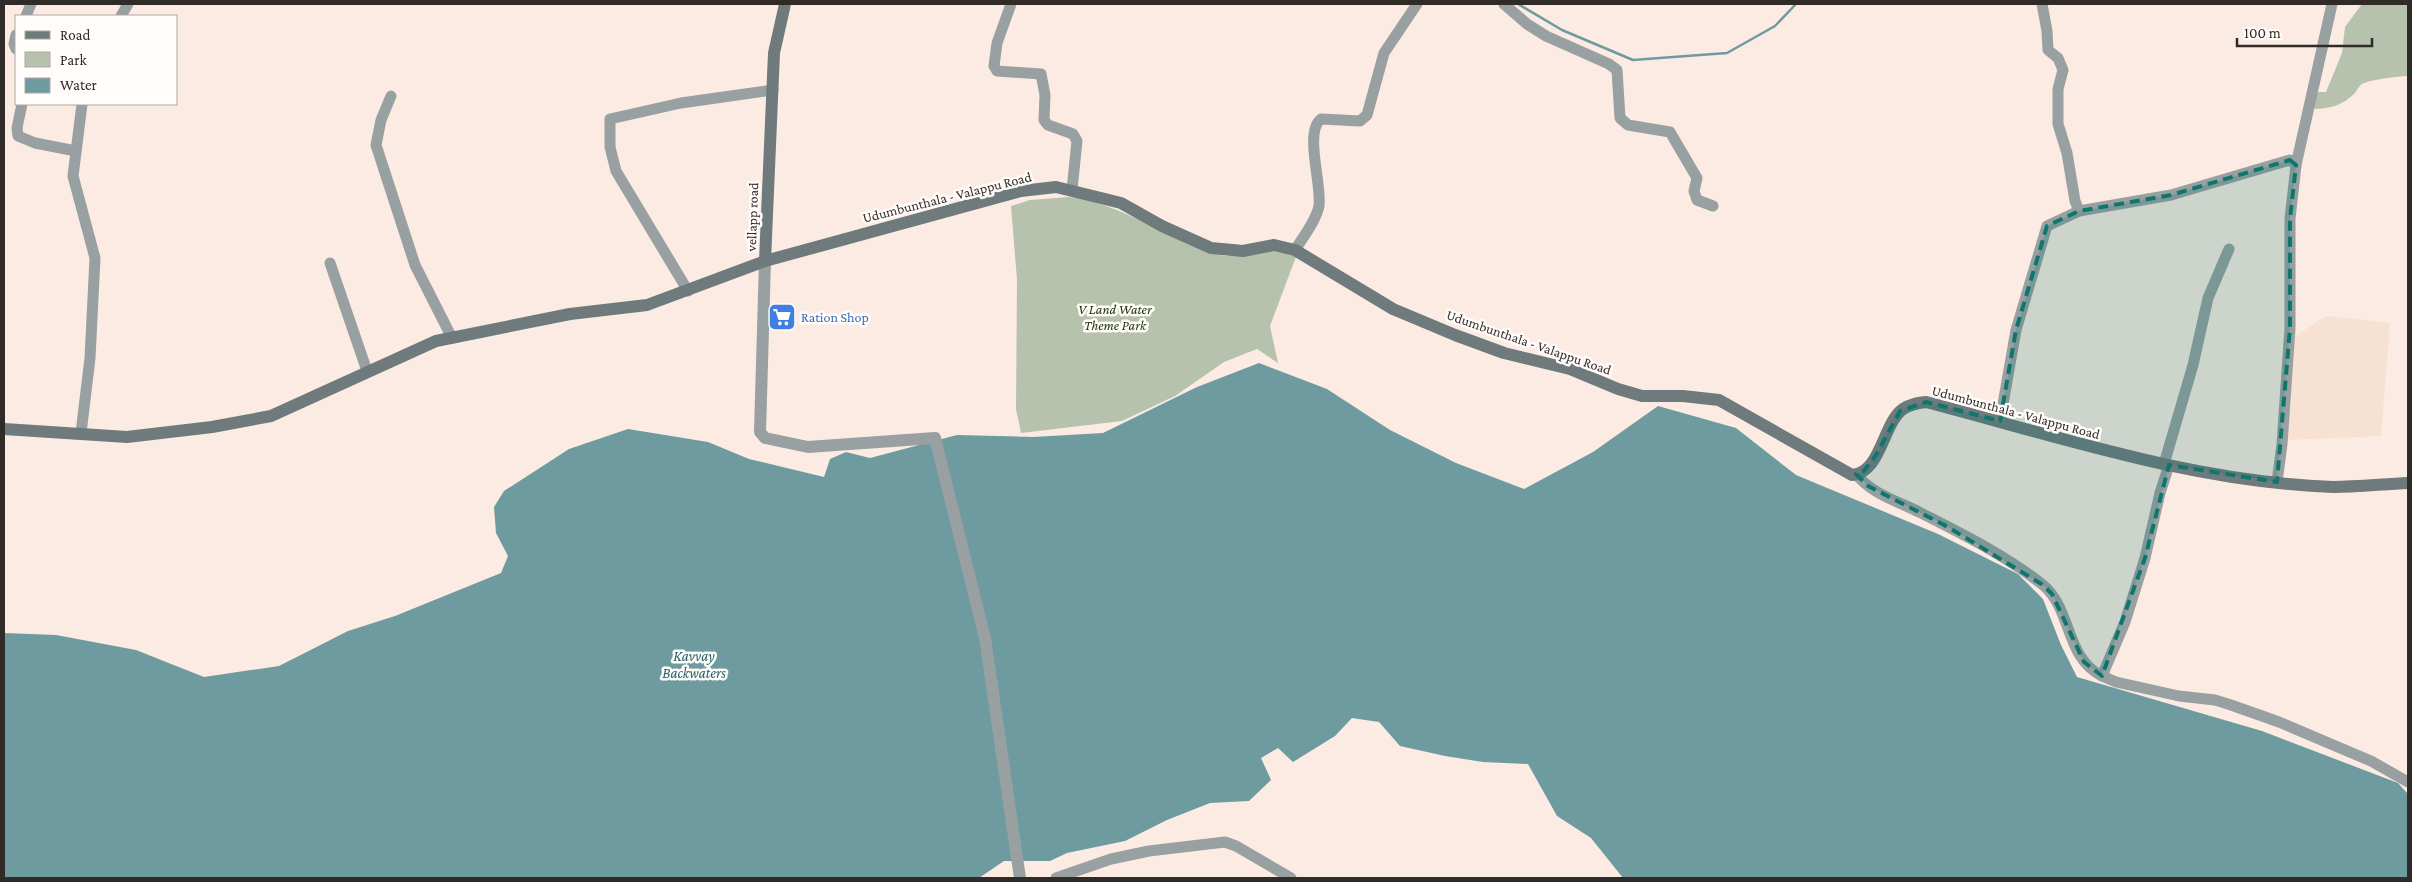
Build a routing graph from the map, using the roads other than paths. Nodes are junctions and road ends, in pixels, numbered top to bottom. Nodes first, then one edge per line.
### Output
1 (128, 4) edge
2 (785, 4) edge
3 (1010, 4) edge
4 (1417, 4) edge
5 (1504, 4) edge
6 (2042, 4) edge
7 (2332, 4) edge
8 (122, 15) edge
9 (772, 90) junction
10 (391, 96) dead end
11 (22, 105) edge
12 (82, 105) edge
13 (76, 151) junction
14 (2296, 165) junction
15 (1072, 190) junction
16 (1713, 206) dead end
17 (2079, 211) junction
18 (1295, 250) junction
19 (2229, 250) dead end
20 (765, 261) junction
21 (330, 263) dead end
22 (688, 291) junction
23 (452, 338) junction
24 (367, 371) junction
25 (2000, 421) junction
26 (4, 428) edge
27 (81, 433) junction
28 (2167, 465) junction
29 (1856, 474) junction
30 (2277, 482) junction
31 (2408, 483) edge
32 (2102, 676) junction
33 (2408, 782) edge
34 (1020, 878) edge
35 (1056, 878) edge
36 (1291, 878) edge

1 - 8 street
2 - 9 main road, vellapp road
3 - 15 street
4 - 18 street
5 - 16 street
6 - 17 street
7 - 14 street
9 - 20 main road, vellapp road
9 - 22 street
10 - 23 street
11 - 13 street
12 - 13 street
13 - 27 street
14 - 17 street
14 - 30 street
15 - 18 main road, Udumbunthala - Valappu Road
15 - 20 main road, Udumbunthala - Valappu Road
17 - 25 street
18 - 29 main road, Udumbunthala - Valappu Road
19 - 28 street
20 - 22 main road, Udumbunthala - Valappu Road
20 - 34 street, vellapp road
21 - 24 street
22 - 23 main road, Udumbunthala - Valappu Road
23 - 24 main road, Udumbunthala - Valappu Road
24 - 27 main road, Udumbunthala - Valappu Road
25 - 28 main road, Udumbunthala - Valappu Road
25 - 29 main road, Udumbunthala - Valappu Road
26 - 27 main road, Udumbunthala - Valappu Road
28 - 30 main road, Udumbunthala - Valappu Road
28 - 32 street
29 - 32 street
30 - 31 main road, Udumbunthala - Valappu Road
32 - 33 street
35 - 36 street

